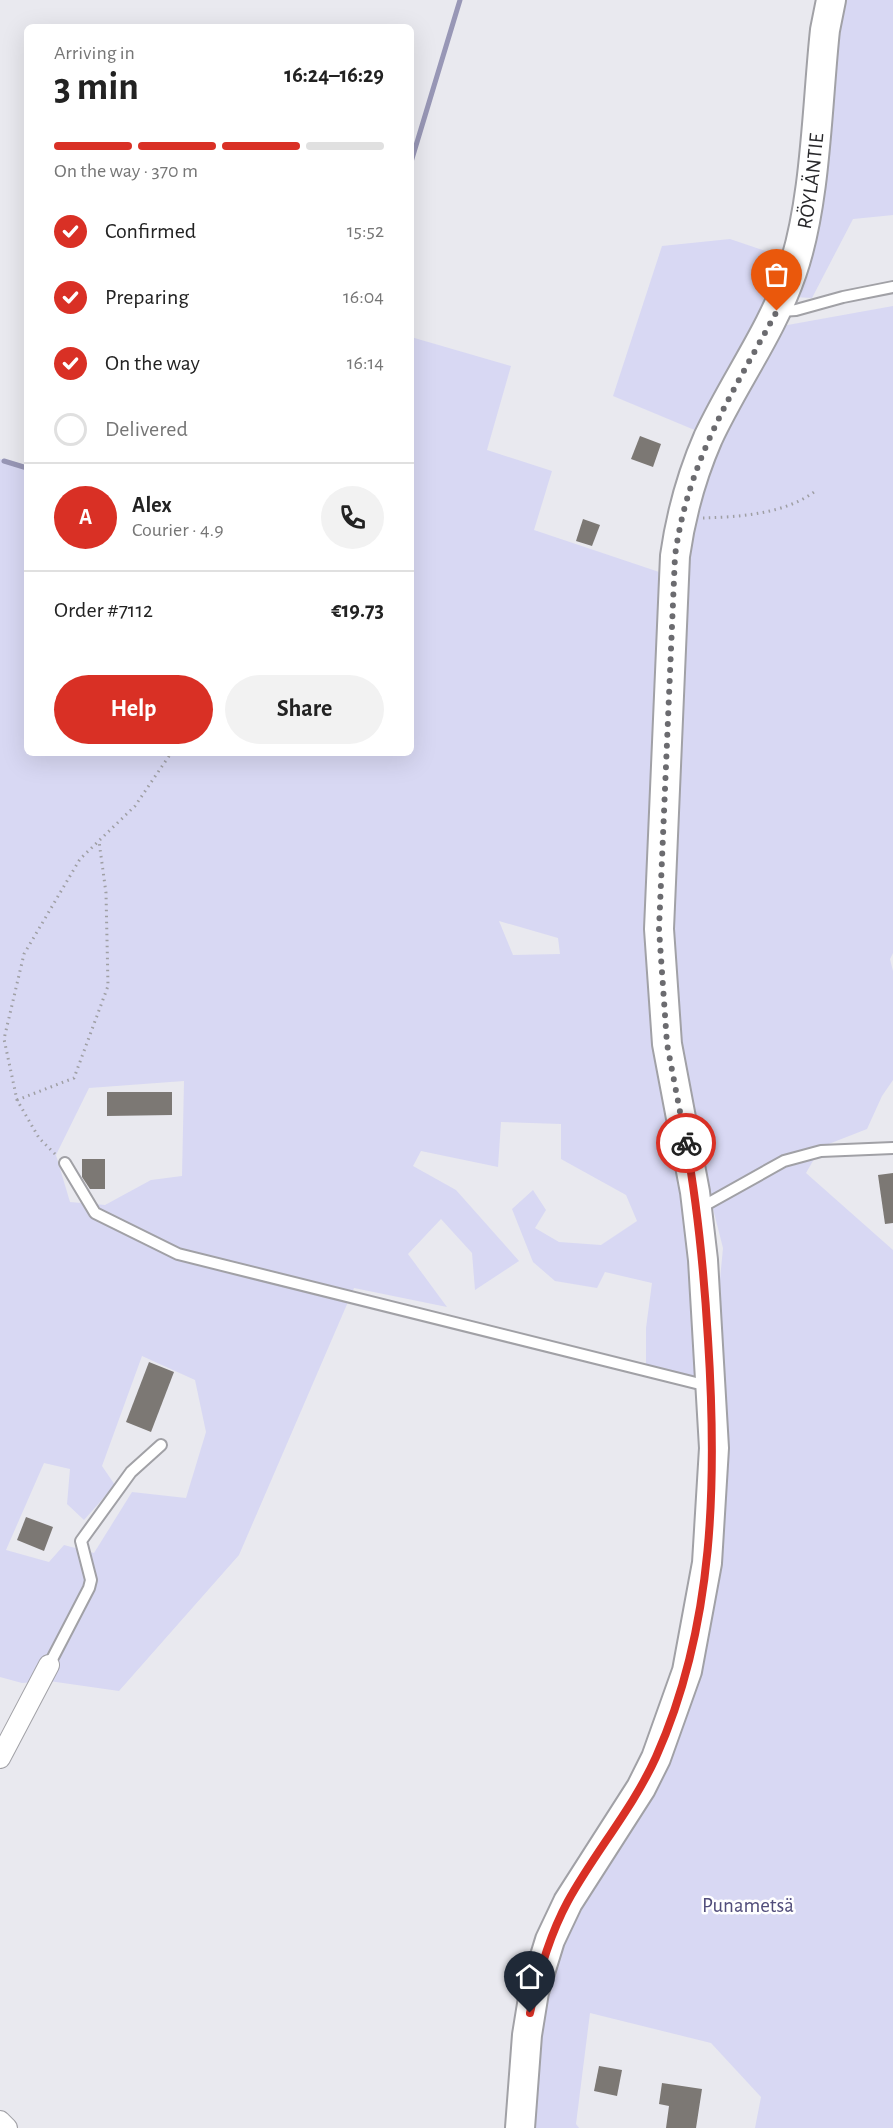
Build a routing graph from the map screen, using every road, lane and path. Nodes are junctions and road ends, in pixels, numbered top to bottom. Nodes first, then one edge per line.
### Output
1 (831, 0) edge
2 (893, 287) edge
3 (777, 311) junction
4 (814, 492) dead end
5 (680, 519) junction
6 (169, 756) edge
7 (98, 840) junction
8 (17, 1100) junction
9 (893, 1148) edge
10 (65, 1163) joint
11 (697, 1210) junction
12 (711, 1387) junction
13 (161, 1445) dead end
14 (50, 1665) joint
15 (0, 1758) edge
16 (0, 2121) edge
17 (7, 2128) edge
18 (520, 2128) edge

1 - 3 street, RÖYLÄNTIE
2 - 3 lane
3 - 5 street, RÖYLÄNTIE
4 - 5 path
5 - 11 street, RÖYLÄNTIE
6 - 7 path
7 - 8 path
7 - 8 path
8 - 10 path
9 - 11 lane
10 - 12 lane
11 - 12 street, RÖYLÄNTIE
12 - 18 street, RÖYLÄNTIE
13 - 14 lane
14 - 15 street
16 - 17 street

